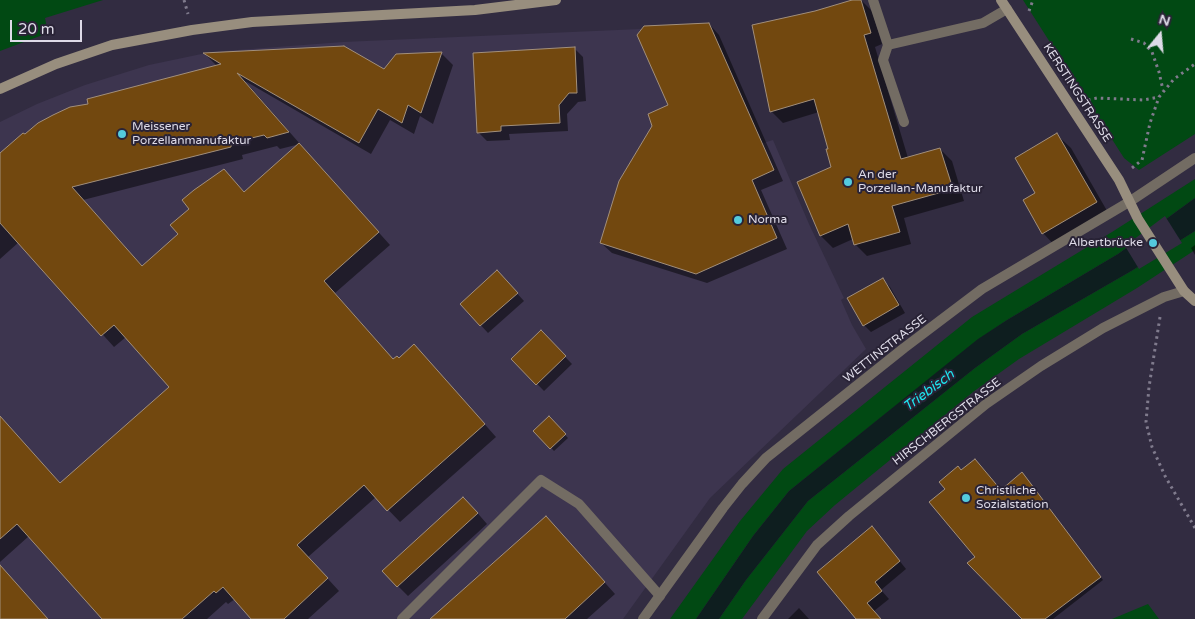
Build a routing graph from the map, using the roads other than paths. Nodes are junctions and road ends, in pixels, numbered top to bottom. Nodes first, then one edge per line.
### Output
1 (556, 0) edge
2 (873, 0) edge
3 (1001, 0) edge
4 (474, 5) edge
5 (1007, 9) junction
6 (888, 45) junction
7 (0, 89) edge
8 (904, 122) dead end
9 (1195, 158) edge
10 (1129, 202) junction
11 (1184, 291) junction
12 (1195, 301) edge
13 (660, 596) junction
14 (402, 619) edge
15 (643, 619) edge
16 (762, 619) edge

1 - 4 main road
2 - 6 street
3 - 5 main road, KERSTINGSTRASSE
4 - 7 main road
5 - 6 street
5 - 10 main road, KERSTINGSTRASSE
6 - 8 street
9 - 10 street, WETTINSTRASSE
10 - 11 main road, KERSTINGSTRASSE
10 - 13 street, WETTINSTRASSE
11 - 12 main road
11 - 16 street, HIRSCHBERGSTRASSE
13 - 14 street
13 - 15 street, WETTINSTRASSE

